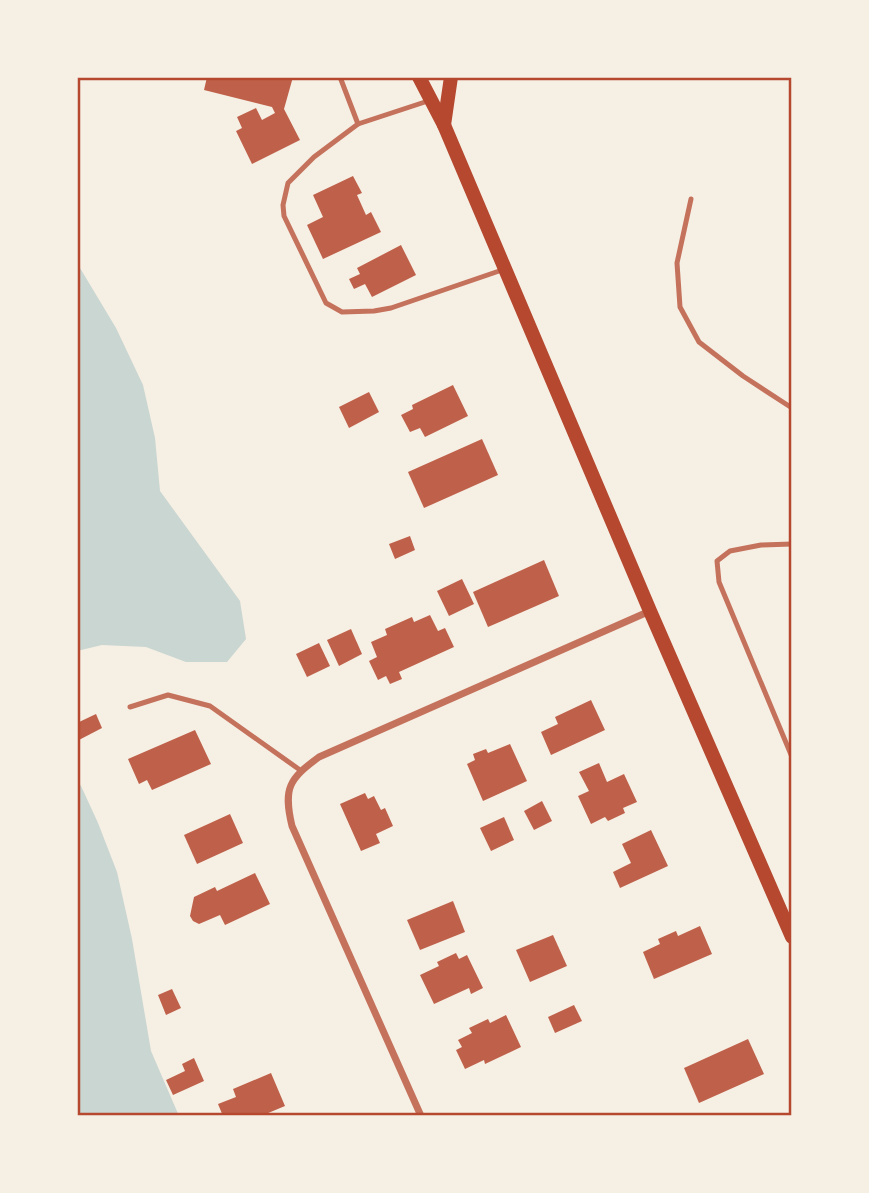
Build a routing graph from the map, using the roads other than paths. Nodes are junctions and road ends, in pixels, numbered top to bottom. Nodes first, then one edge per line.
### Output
1 (340, 77) edge
2 (419, 77) edge
3 (451, 77) edge
4 (431, 100) junction
5 (358, 124) junction
6 (444, 125) junction
7 (691, 199) dead end
8 (505, 269) junction
9 (792, 408) edge
10 (792, 544) edge
11 (650, 611) junction
12 (130, 707) dead end
13 (792, 757) edge
14 (300, 771) junction
15 (792, 937) edge
16 (421, 1116) edge

1 - 5 lane
2 - 4 main road
3 - 6 main road
4 - 5 lane
4 - 6 main road
5 - 8 lane
6 - 8 main road
7 - 9 lane
8 - 11 main road
10 - 13 lane
11 - 14 street
11 - 15 main road
12 - 14 lane
14 - 16 street

